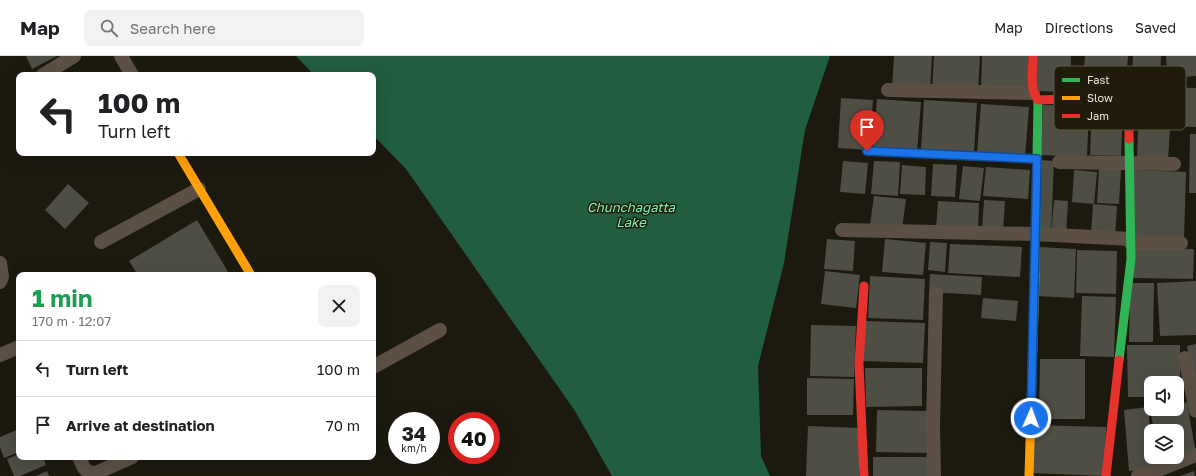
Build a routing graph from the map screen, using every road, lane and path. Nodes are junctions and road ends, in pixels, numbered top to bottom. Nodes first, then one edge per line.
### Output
1 (74, 56) edge
2 (121, 56) edge
3 (1033, 56) edge
4 (48, 72) edge
5 (130, 72) edge
6 (888, 90) dead end
7 (1036, 96) junction
8 (1054, 96) edge
9 (1129, 130) edge
10 (867, 151) dead end
11 (180, 156) edge
12 (1037, 159) junction
13 (1059, 162) dead end
14 (1130, 163) junction
15 (1174, 164) dead end
16 (199, 189) junction
17 (842, 230) dead end
18 (1035, 234) junction
19 (1131, 241) junction
20 (101, 242) dead end
21 (1181, 243) dead end
22 (0, 263) edge
23 (249, 272) edge
24 (0, 282) edge
25 (864, 286) dead end
26 (936, 293) dead end
27 (440, 330) dead end
28 (16, 348) edge
29 (0, 355) edge
30 (1185, 358) dead end
31 (376, 365) edge
32 (1196, 411) edge
33 (1196, 455) edge
34 (80, 460) edge
35 (125, 460) edge
36 (864, 476) edge
37 (934, 476) edge
38 (1029, 476) edge
39 (1106, 476) edge
40 (1138, 476) edge

1 - 4 street
2 - 5 street
3 - 7 street
6 - 7 street
7 - 8 street
7 - 12 street
9 - 14 street
10 - 12 street
11 - 16 street
12 - 18 street
13 - 14 street
14 - 15 street
14 - 19 street
16 - 20 street
16 - 23 street
17 - 18 street
18 - 19 street
18 - 38 street
19 - 21 street
19 - 39 street
22 - 24 street
25 - 36 street
26 - 37 street
27 - 31 street
28 - 29 street
30 - 32 street
33 - 40 street
34 - 35 street

